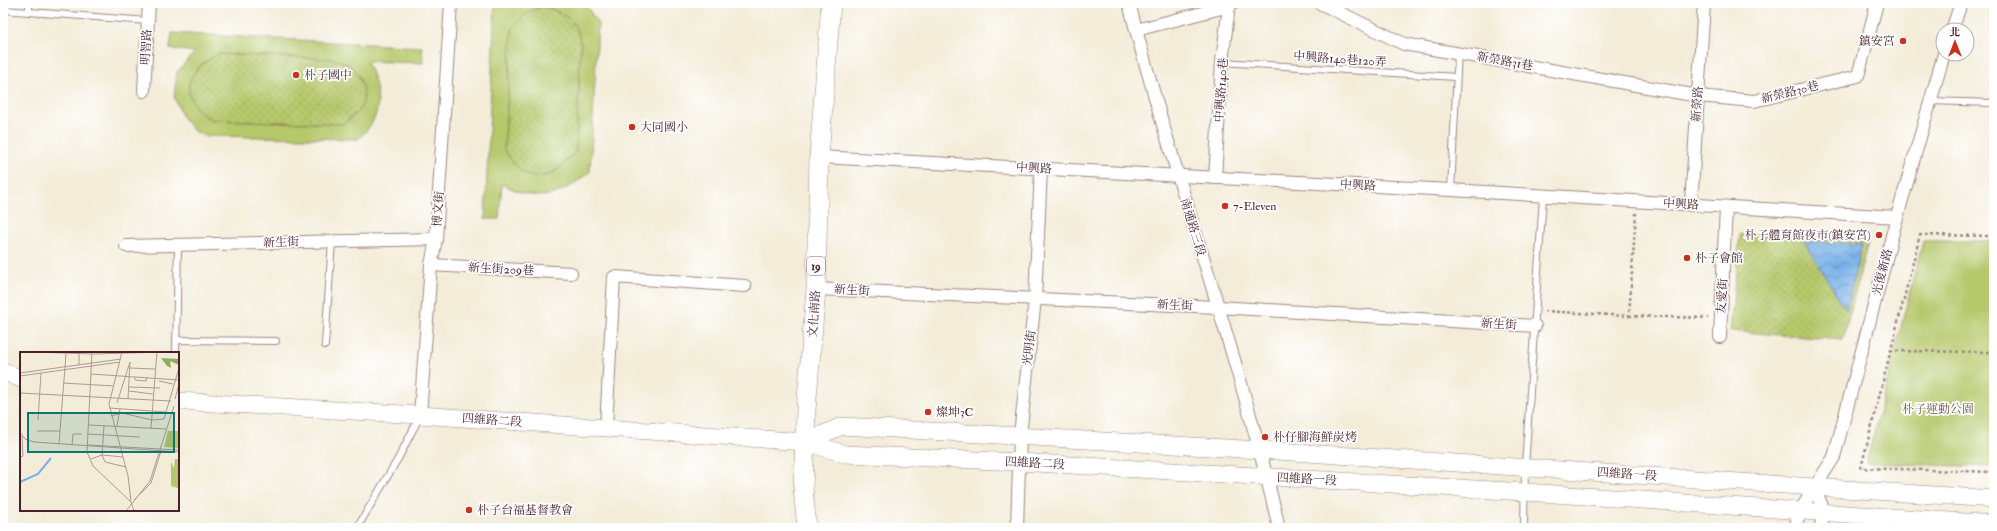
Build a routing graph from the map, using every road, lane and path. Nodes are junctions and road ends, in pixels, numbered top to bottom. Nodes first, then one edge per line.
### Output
1 (30, 3) edge
2 (149, 3) edge
3 (451, 3) edge
4 (831, 3) edge
5 (1129, 3) edge
6 (1320, 3) edge
7 (1704, 3) edge
8 (1877, 3) edge
9 (1961, 3) edge
10 (1231, 4) edge
11 (3, 10) edge
12 (29, 12) junction
13 (148, 21) junction
14 (1955, 22) edge
15 (1136, 30) junction
16 (1458, 52) junction
17 (1222, 62) junction
18 (1942, 62) edge
19 (1456, 77) junction
20 (144, 91) dead end
21 (1698, 96) junction
22 (1930, 101) junction
23 (1994, 103) edge
24 (819, 157) junction
25 (1041, 169) junction
26 (1177, 175) junction
27 (1215, 178) junction
28 (1451, 190) junction
29 (1544, 196) junction
30 (1636, 202) junction
31 (1691, 205) junction
32 (1726, 207) junction
33 (1897, 217) junction
34 (1994, 236) edge
35 (436, 239) junction
36 (332, 241) junction
37 (178, 245) junction
38 (126, 246) dead end
39 (431, 265) junction
40 (571, 273) dead end
41 (745, 286) dead end
42 (816, 289) junction
43 (1035, 299) junction
44 (1217, 306) junction
45 (1536, 310) junction
46 (1629, 316) junction
47 (1720, 318) junction
48 (1535, 326) junction
49 (1720, 337) dead end
50 (176, 340) junction
51 (276, 341) dead end
52 (325, 344) dead end
53 (1890, 351) junction
54 (176, 352) edge
55 (1994, 352) edge
56 (3, 371) edge
57 (20, 379) edge
58 (179, 401) edge
59 (420, 415) junction
60 (606, 428) junction
61 (1020, 435) junction
62 (805, 442) junction
63 (1261, 450) junction
64 (1019, 462) junction
65 (1525, 467) junction
66 (1994, 472) edge
67 (1267, 477) junction
68 (1814, 487) junction
69 (1525, 492) junction
70 (1994, 499) edge
71 (1800, 511) junction
72 (1822, 521) edge
73 (1994, 524) edge
74 (357, 528) edge
75 (808, 528) edge
76 (1017, 528) edge
77 (1279, 528) edge
78 (1524, 528) edge
79 (1795, 528) edge

1 - 12 lane
2 - 13 street, 明智路
3 - 35 street, 博文街
4 - 24 main road, 文化南路 / 19
5 - 15 street, 南通路三段
6 - 16 street, 新榮路31巷
7 - 21 street, 新榮路
8 - 21 street, 新榮路30巷
9 - 14 street
10 - 15 street
10 - 17 street, 中興路140巷
11 - 12 lane
12 - 13 lane
13 - 20 street, 明智路
15 - 26 street, 南通路三段
16 - 19 lane
16 - 21 street, 新榮路31巷
17 - 19 lane, 中興路140巷120弄
17 - 27 street, 中興路140巷
18 - 22 street, 光復新路
19 - 28 lane
21 - 31 street, 新榮路
22 - 23 lane
22 - 33 street, 光復新路
24 - 25 street, 中興路
24 - 42 main road, 文化南路 / 19
25 - 26 street, 中興路
25 - 43 street, 光明街
26 - 27 street, 中興路
26 - 44 street, 南通路三段
27 - 28 street, 中興路
28 - 29 street, 中興路
29 - 30 street, 中興路
29 - 45 lane
30 - 31 street, 中興路
30 - 46 path
31 - 32 street, 中興路
32 - 33 street, 中興路
32 - 47 street, 友愛街
33 - 68 street, 光復新路
34 - 53 path
35 - 36 street, 新生街
35 - 39 street, 博文街
36 - 37 street, 新生街
36 - 52 lane
37 - 38 street, 新生街
37 - 50 lane
39 - 40 street, 新生街209巷
39 - 59 street, 博文街
41 - 60 street
42 - 43 street, 新生街
42 - 62 main road, 文化南路 / 19
43 - 44 street, 新生街
43 - 61 street, 光明街
44 - 48 street, 新生街
44 - 63 street, 南通路三段
45 - 46 path
45 - 48 lane
46 - 47 path
47 - 49 street, 友愛街
48 - 65 lane
50 - 51 lane
50 - 54 lane
53 - 55 path
53 - 66 path
56 - 57 street
58 - 59 street, 四維路二段
59 - 60 street, 四維路二段
59 - 74 lane
60 - 62 street, 四維路二段
61 - 62 street, 四維路二段
61 - 63 street, 四維路二段
61 - 64 street, 光明街
62 - 64 street, 四維路二段
62 - 75 main road, 文化南路 / 19
63 - 65 street, 四維路一段
63 - 67 street, 南通路三段
64 - 67 street, 四維路二段
64 - 76 street, 光明街
65 - 68 street, 四維路一段
65 - 69 lane
67 - 69 street, 四維路一段
67 - 77 street
68 - 70 street, 四維路一段
68 - 71 street, 光復新路
68 - 72 street
69 - 71 street, 四維路一段
69 - 78 lane
71 - 72 street, 四維路一段
71 - 79 street, 光復新路
72 - 73 street, 四維路一段

